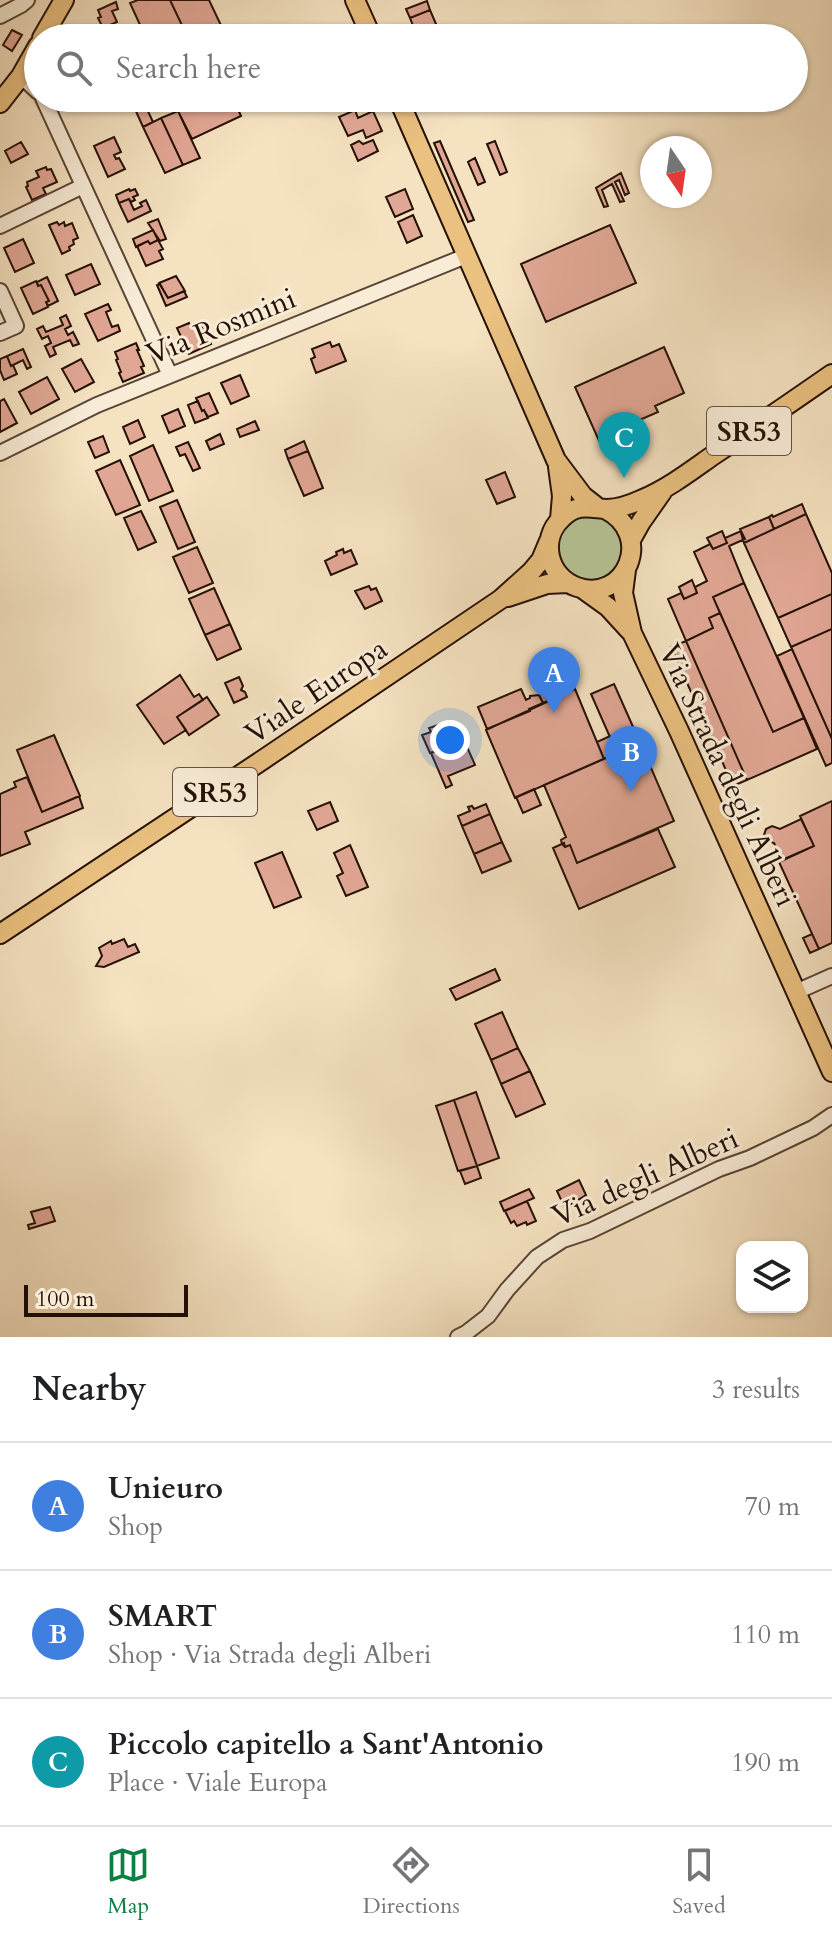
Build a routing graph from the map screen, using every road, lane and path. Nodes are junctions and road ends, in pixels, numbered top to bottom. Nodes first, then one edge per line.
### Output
1 (27, 0) edge
2 (64, 0) edge
3 (355, 0) edge
4 (0, 16) edge
5 (50, 24) edge
6 (366, 24) edge
7 (24, 71) edge
8 (21, 76) junction
9 (24, 79) edge
10 (0, 103) edge
11 (49, 112) edge
12 (404, 112) edge
13 (83, 186) junction
14 (0, 226) edge
15 (466, 256) junction
16 (0, 291) edge
17 (0, 333) edge
18 (832, 374) edge
19 (170, 375) junction
20 (0, 453) edge
21 (556, 460) junction
22 (667, 487) junction
23 (601, 508) junction
24 (560, 519) junction
25 (631, 540) junction
26 (549, 541) junction
27 (626, 570) junction
28 (576, 586) junction
29 (501, 599) junction
30 (632, 633) junction
31 (0, 934) edge
32 (832, 976) edge
33 (796, 992) junction
34 (832, 1072) edge
35 (832, 1115) edge
36 (458, 1337) edge

1 - 4 street
2 - 5 main road
3 - 6 main road
7 - 8 main road
8 - 9 street
8 - 10 main road
11 - 13 street
12 - 15 main road
13 - 14 street
13 - 19 street
15 - 19 street, Via Rosmini
15 - 21 main road
16 - 17 street
18 - 22 main road, SR53
19 - 20 street, Via Rosmini
21 - 23 main road
21 - 24 main road
22 - 23 main road, SR53
22 - 25 main road, SR53
23 - 24 main road
23 - 25 main road
24 - 26 main road, Viale Europa
25 - 27 main road
26 - 28 main road
26 - 29 main road, Viale Europa / SR53
27 - 28 main road, Viale Europa
27 - 30 main road, Via Strada degli Alberi
28 - 29 main road, Viale Europa / SR53
28 - 30 main road, Via Strada degli Alberi
29 - 31 main road, Viale Europa / SR53
30 - 33 main road, Via Strada degli Alberi
32 - 33 street
33 - 34 main road, Via Strada degli Alberi
35 - 36 street, Via degli Alberi

